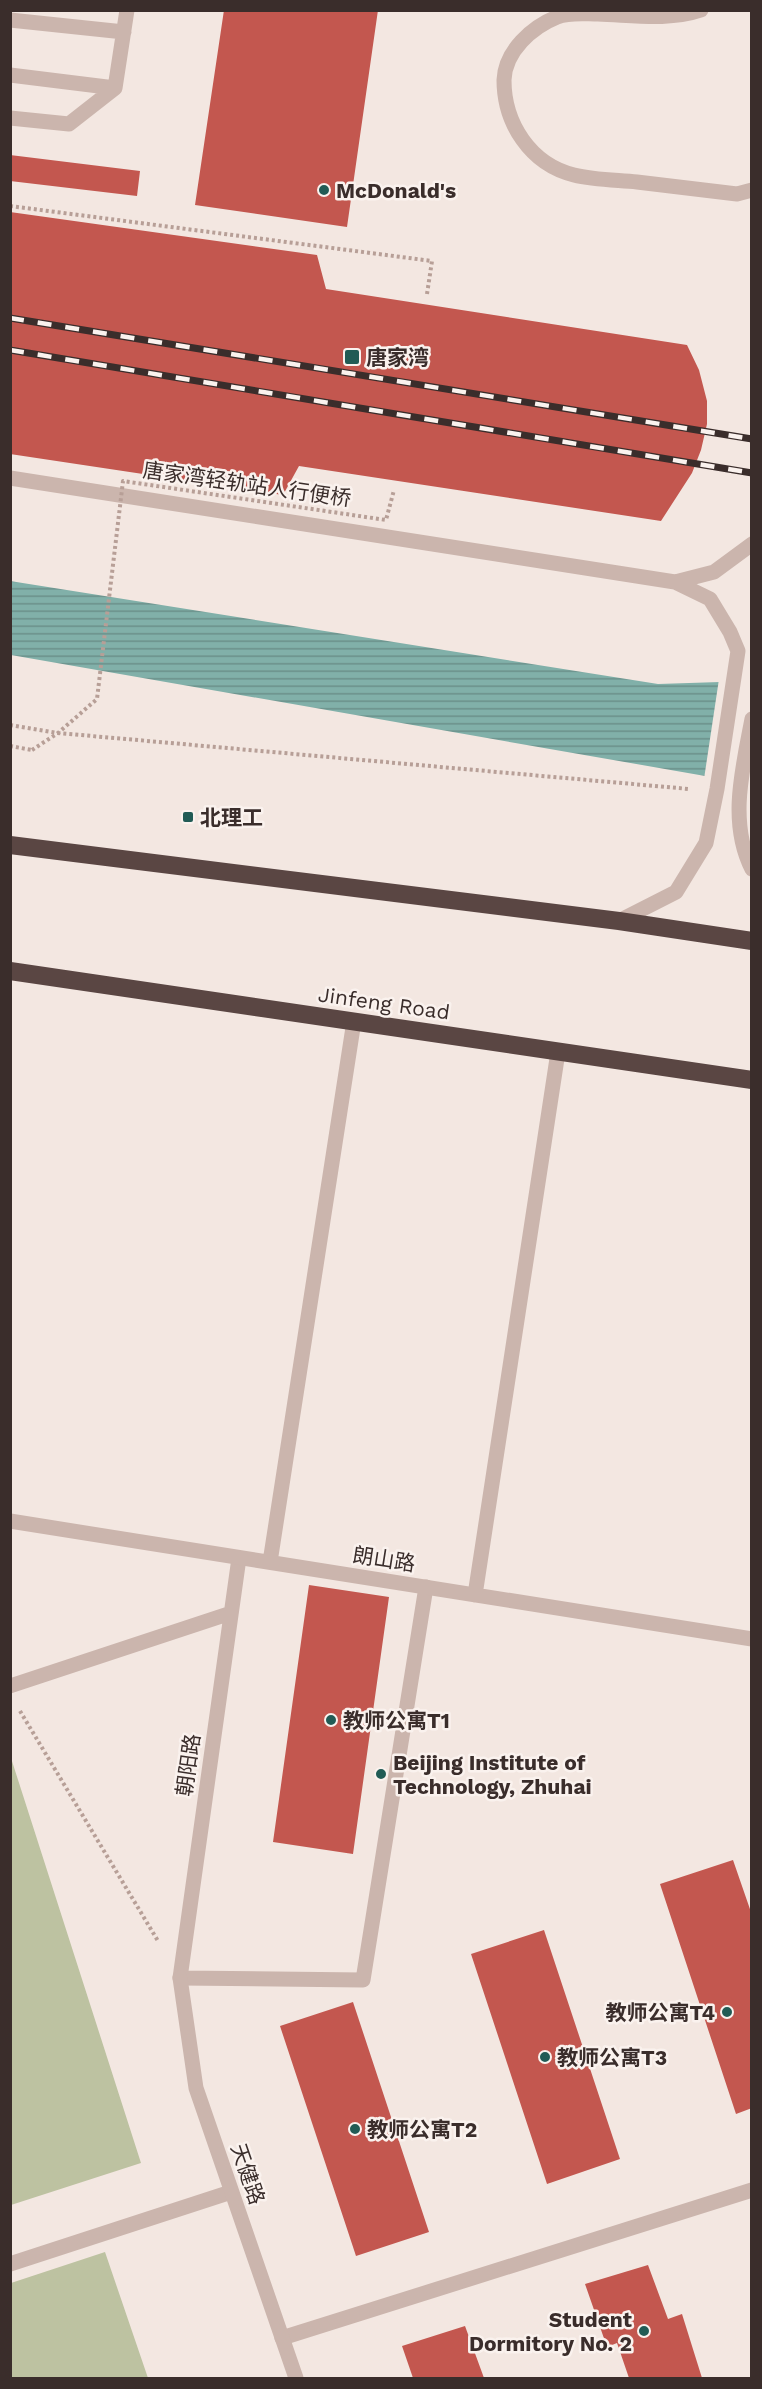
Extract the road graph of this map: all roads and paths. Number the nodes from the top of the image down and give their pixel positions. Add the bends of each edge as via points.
1 (127, 10) edge
2 (701, 10) edge
3 (10, 20) edge
4 (124, 32) junction
5 (10, 75) edge
6 (115, 88) junction
7 (10, 118) edge
8 (752, 190) edge
9 (10, 206) edge
10 (427, 294) dead end
11 (10, 478) edge
12 (394, 489) dead end
13 (120, 495) junction
14 (752, 544) edge
15 (675, 582) junction
16 (752, 719) edge
17 (10, 725) edge
18 (58, 733) junction
19 (10, 747) edge
20 (690, 789) dead end
21 (10, 845) edge
22 (752, 869) edge
23 (619, 921) junction
24 (752, 941) edge
25 (10, 971) edge
26 (354, 1021) junction
27 (558, 1052) junction
28 (752, 1080) edge
29 (10, 1521) edge
30 (239, 1557) junction
31 (270, 1562) junction
32 (426, 1587) junction
33 (476, 1595) junction
34 (231, 1612) junction
35 (752, 1639) edge
36 (10, 1686) edge
37 (16, 1705) dead end
38 (180, 1978) junction
39 (752, 2190) edge
40 (231, 2192) junction
41 (10, 2264) edge
42 (282, 2338) junction
43 (296, 2379) edge

1 - 4 street
2 - 8 street via 683,16 558,16 537,28 509,58 505,100 509,117 527,146 540,158 573,175 737,194
3 - 4 street
4 - 6 street
5 - 6 street
6 - 7 street via 69,124
9 - 10 path via 432,261
11 - 13 street
12 - 13 path, 唐家湾轻轨站人行便桥, bridge via 386,520 123,481
13 - 15 street
13 - 18 path, 唐家湾轻轨站人行便桥, bridge via 96,699
14 - 15 street via 714,572
15 - 23 street via 710,599 738,651 717,789 706,843 676,892
16 - 22 street via 738,793 741,835
17 - 18 path
18 - 19 path, 唐家湾轻轨站人行便桥, bridge via 32,750
18 - 20 path
21 - 23 highway
23 - 24 highway
25 - 26 highway, Jinfeng Road
26 - 27 highway, Jinfeng Road
26 - 31 street
27 - 28 highway, Jinfeng Road
27 - 33 street
29 - 30 street, 朗山路
30 - 31 street, 朗山路
30 - 34 street, 朝阳路
31 - 32 street, 朗山路
32 - 33 street, 朗山路
32 - 38 street via 363,1980
33 - 35 street, 朗山路
34 - 36 street
34 - 38 street, 朝阳路
37 - 38 path
38 - 40 street, 天健路 via 196,2088
39 - 42 street
40 - 41 street
40 - 42 street, 天健路
42 - 43 street, 天健路

